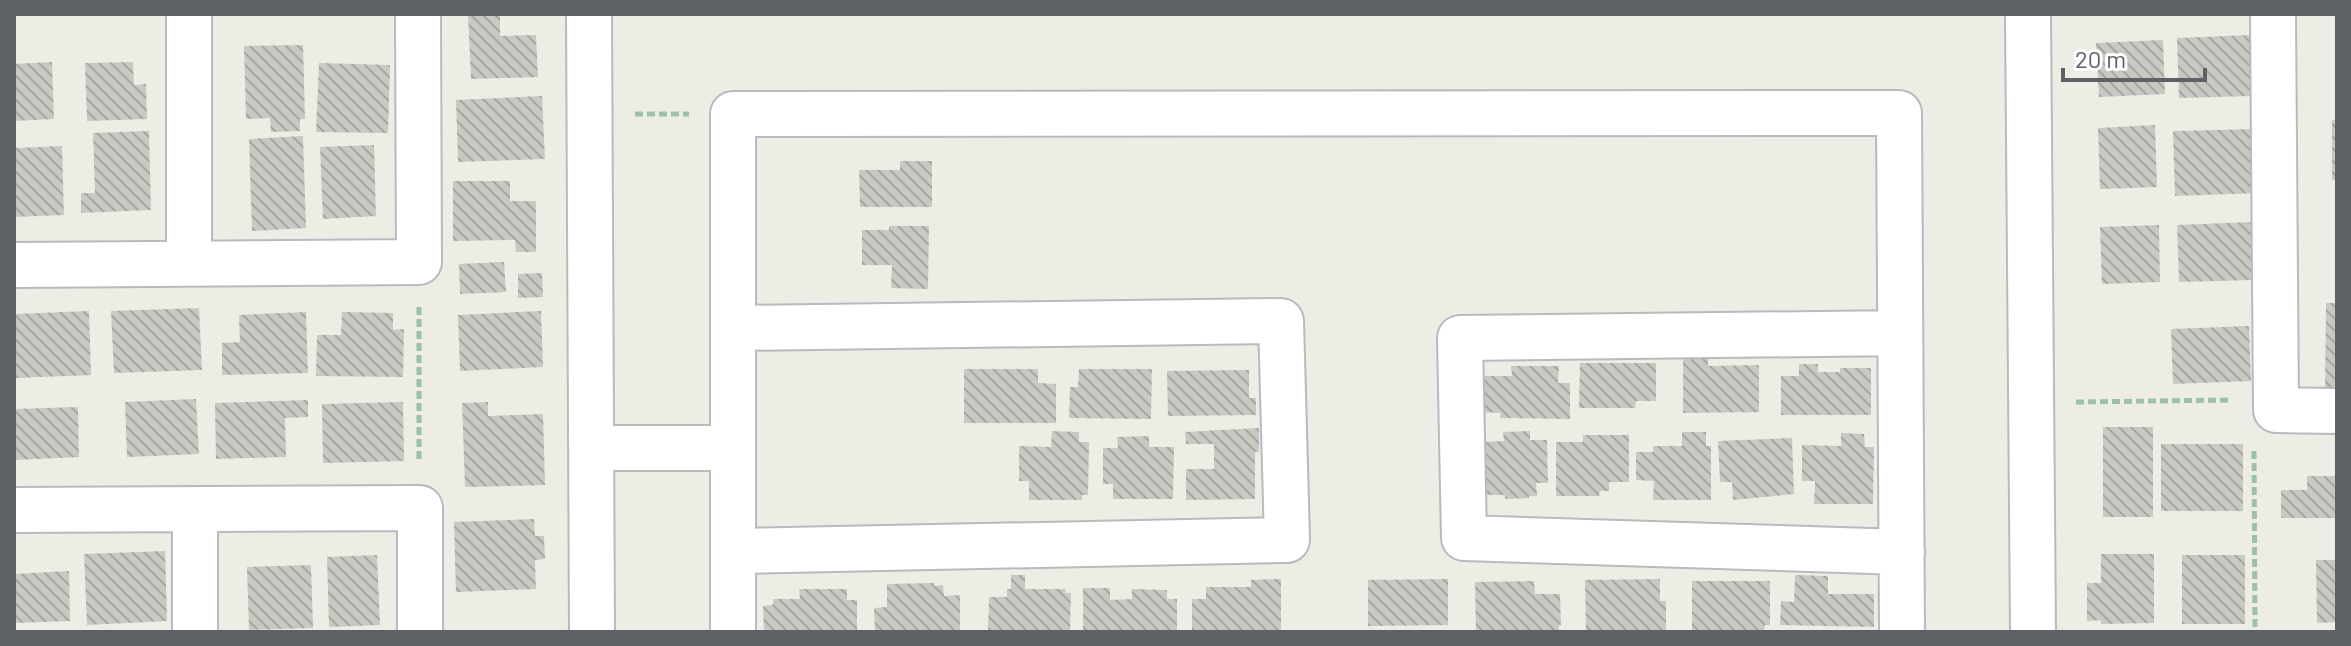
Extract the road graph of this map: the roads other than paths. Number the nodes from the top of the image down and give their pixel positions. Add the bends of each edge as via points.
1 (189, 14) edge
2 (418, 14) edge
3 (589, 14) edge
4 (2028, 14) edge
5 (2273, 14) edge
6 (189, 263) junction
7 (14, 265) edge
8 (733, 328) junction
9 (1900, 333) junction
10 (2337, 411) edge
11 (591, 448) junction
12 (733, 448) junction
13 (14, 510) edge
14 (195, 510) junction
15 (733, 551) junction
16 (1902, 552) junction
17 (195, 632) edge
18 (420, 632) edge
19 (592, 632) edge
20 (733, 632) edge
21 (1902, 632) edge
22 (2033, 632) edge

1 - 6 street
2 - 6 street via 419,262
3 - 11 street
4 - 22 street
5 - 10 street via 2276,410
6 - 7 street
8 - 9 street via 733,114 1899,113
8 - 12 street
8 - 15 street via 1281,321 1287,540
9 - 16 street
9 - 16 street via 1460,338 1464,538
11 - 12 street
11 - 19 street
12 - 15 street
13 - 14 street
14 - 17 street
14 - 18 street via 420,508
15 - 20 street
16 - 21 street

